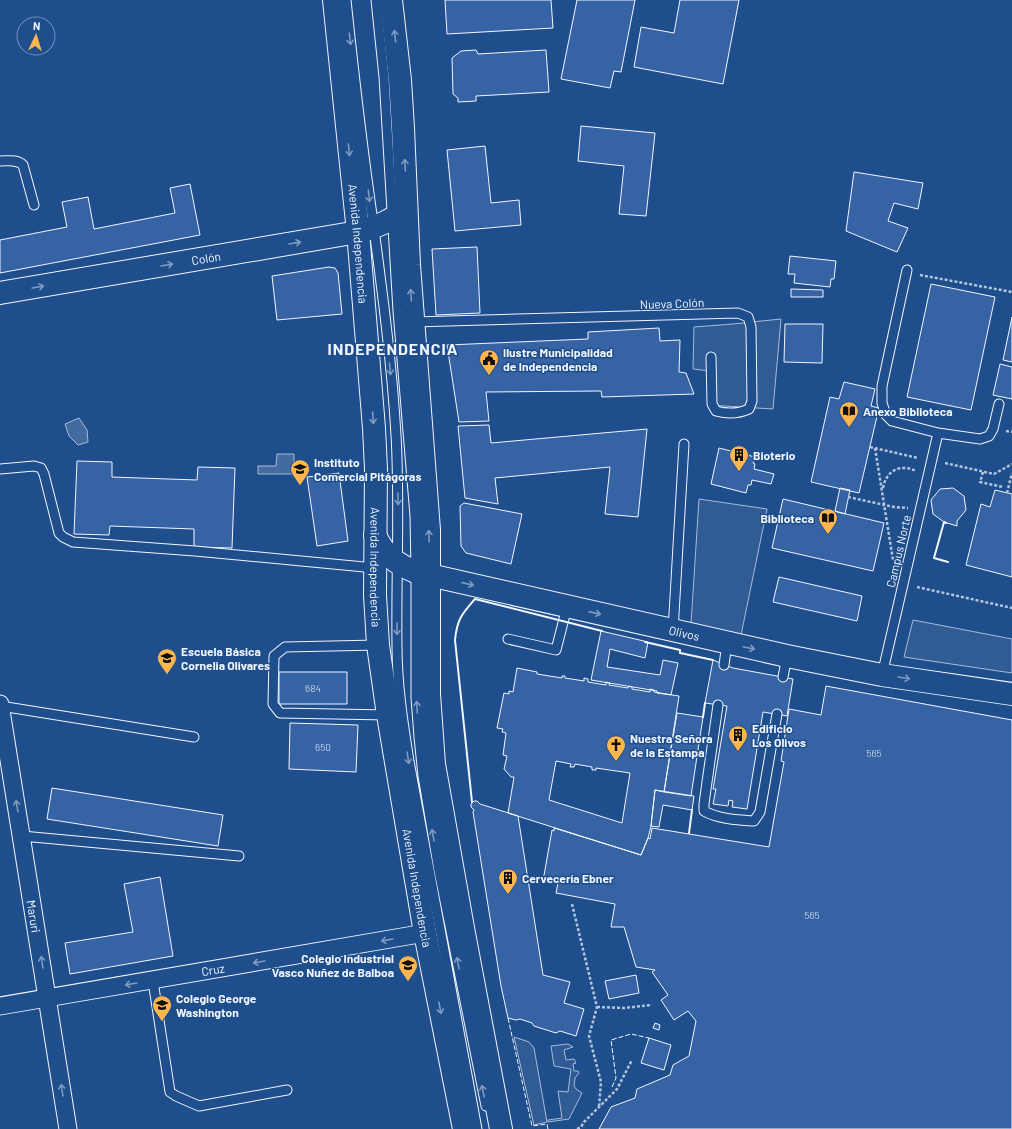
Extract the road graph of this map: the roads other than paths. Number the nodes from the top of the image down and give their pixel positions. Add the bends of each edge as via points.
1 (334, 0) edge
2 (346, 0) edge
3 (376, 0) edge
4 (391, 0) edge
5 (0, 161) edge
6 (34, 205) dead end
7 (381, 227) junction
8 (907, 270) dead end
9 (0, 293) edge
10 (414, 322) junction
11 (711, 356) dead end
12 (999, 404) dead end
13 (938, 434) junction
14 (684, 444) dead end
15 (0, 469) edge
16 (375, 535) junction
17 (375, 568) junction
18 (415, 570) junction
19 (567, 606) junction
20 (673, 631) junction
21 (508, 639) dead end
22 (727, 643) junction
23 (378, 645) junction
24 (724, 664) dead end
25 (882, 675) junction
26 (1012, 694) edge
27 (0, 705) edge
28 (718, 705) dead end
29 (777, 714) dead end
30 (388, 715) junction
31 (194, 737) dead end
32 (22, 836) junction
33 (239, 856) dead end
34 (425, 933) junction
35 (153, 981) junction
36 (47, 998) junction
37 (0, 1006) edge
38 (287, 1090) dead end
39 (494, 1121) edge
40 (68, 1129) edge
41 (464, 1129) edge
42 (477, 1129) edge

1 -> 7 main road, Avenida Independencia
2 -> 7 lane
3 - 7 lane via 384,77
7 -> 4 main road, Avenida Independencia via 406,175
5 - 6 lane via 15,161 23,165
9 -> 7 main road, Colón
10 -> 7 main road, Avenida Independencia
7 -> 16 main road, Avenida Independencia via 374,428
7 - 18 lane via 398,311 413,494
7 -> 18 lane via 396,430 398,500
8 - 13 lane via 882,386 882,403 886,416 892,421
10 - 11 lane, Nueva Colón via 738,313 748,317 751,327 752,401 749,409 741,413 716,411 712,404
18 -> 10 main road, Avenida Independencia via 429,530
12 - 13 lane via 989,436 980,439
13 - 25 lane, Campus Norte
14 - 20 lane
15 - 17 lane via 34,466 41,468 59,533 73,542
16 - 17 main road, Avenida Independencia
16 - 18 main road, Olivos via 386,554
17 - 23 main road, Avenida Independencia
18 -> 19 main road, Olivos
39 -> 18 main road, Avenida Independencia via 434,764
18 -> 42 lane via 397,648 399,684 408,761
19 -> 20 main road, Olivos
19 - 21 lane via 556,650
20 - 22 main road, Olivos
22 - 24 lane
22 -> 25 main road, Olivos via 785,667
23 - 30 main road, Avenida Independencia
23 - 30 lane via 285,647 274,656 273,704 280,713
25 -> 26 main road, Olivos
27 - 31 lane
32 -> 27 street, Maruri
28 - 29 lane via 704,811 727,818 754,820 760,812
30 - 34 main road, Avenida Independencia
32 - 33 lane
36 -> 32 street, Maruri
34 -> 35 street, Cruz
34 -> 41 main road, Avenida Independencia
35 -> 36 street, Cruz
35 - 38 lane via 170,1092 199,1106
36 - 37 street, Cruz
40 -> 36 street, Maruri

